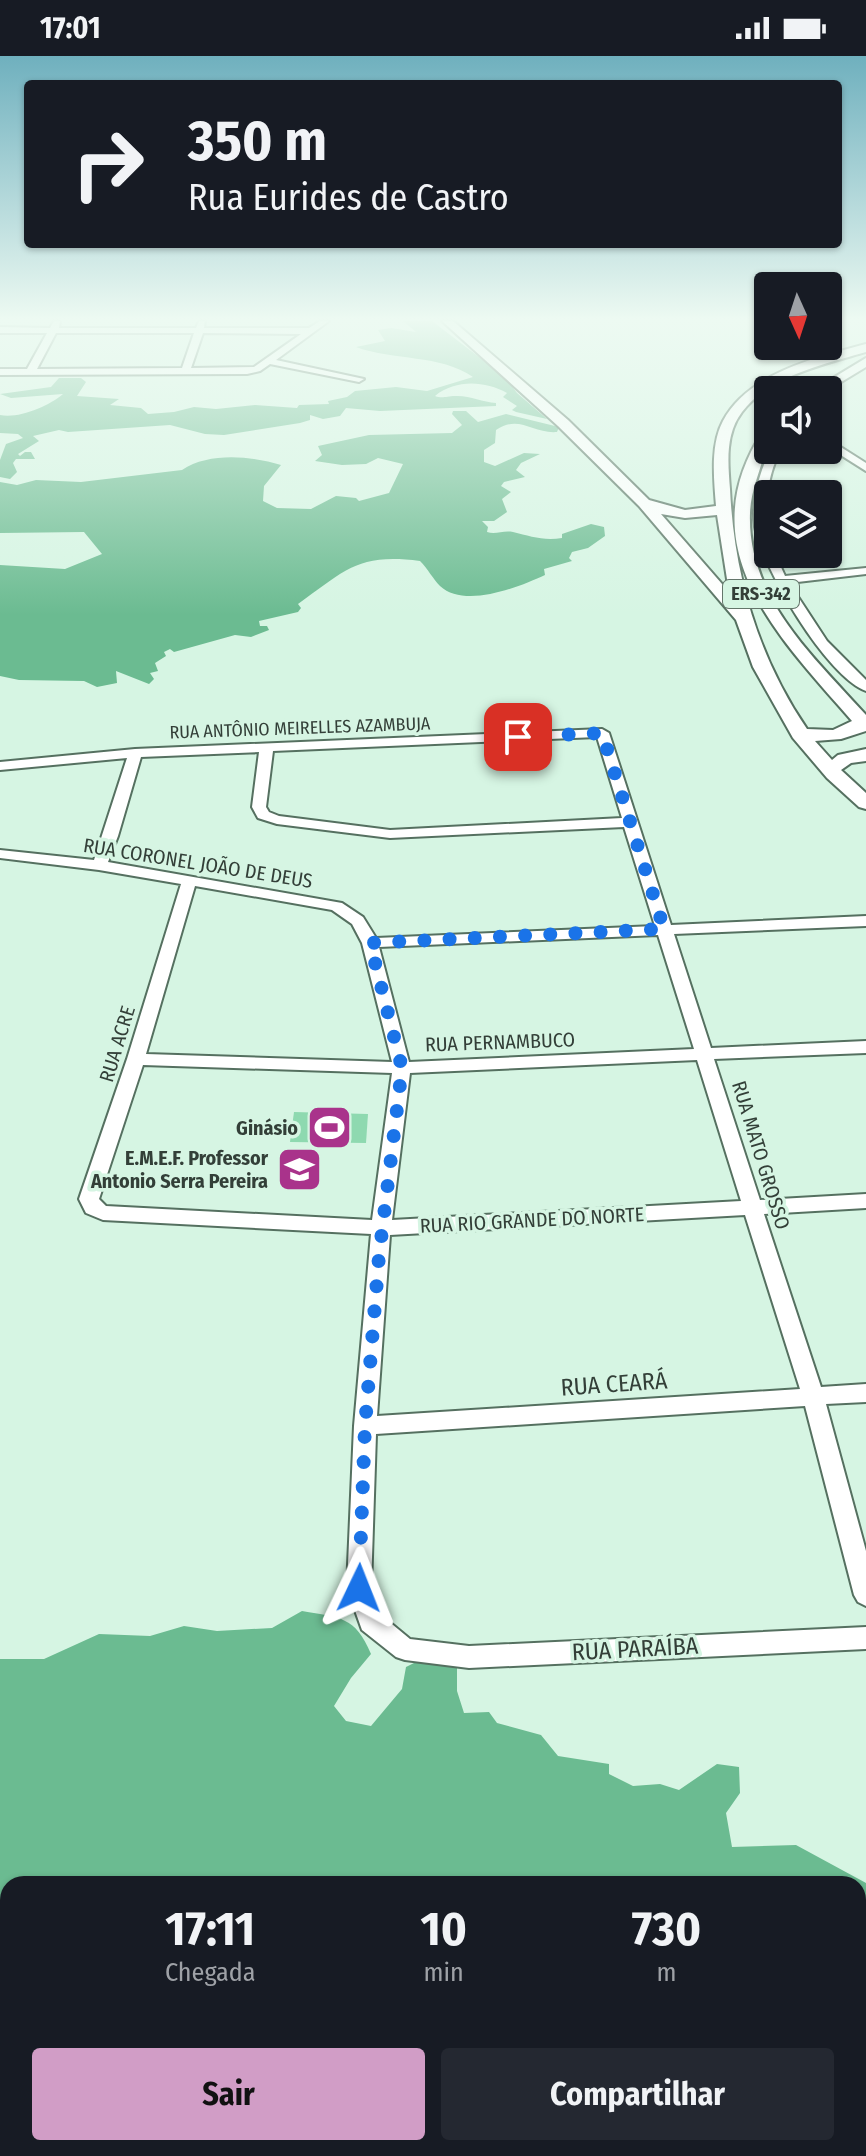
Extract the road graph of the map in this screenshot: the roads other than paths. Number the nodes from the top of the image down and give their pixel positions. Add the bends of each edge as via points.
1 (558, 419) edge
2 (730, 419) edge
3 (842, 452) edge
4 (754, 459) edge
5 (866, 468) edge
6 (644, 503) junction
7 (723, 509) junction
8 (775, 568) edge
9 (866, 571) edge
10 (780, 580) junction
11 (742, 618) junction
12 (866, 687) edge
13 (864, 724) edge
14 (602, 733) joint
15 (799, 734) junction
16 (267, 747) junction
17 (135, 753) junction
18 (866, 755) edge
19 (0, 766) edge
20 (831, 769) junction
21 (866, 803) edge
22 (629, 822) junction
23 (0, 854) edge
24 (99, 865) junction
25 (189, 881) junction
26 (866, 921) edge
27 (664, 929) junction
28 (370, 943) junction
29 (866, 1047) edge
30 (707, 1056) junction
31 (136, 1059) junction
32 (402, 1068) junction
33 (866, 1201) edge
34 (754, 1208) junction
35 (103, 1213) joint
36 (381, 1228) junction
37 (866, 1393) edge
38 (813, 1397) junction
39 (365, 1426) junction
40 (866, 1595) edge
41 (866, 1638) edge

1 - 6 main road
2 - 7 main road, ERS-342
3 - 5 street
4 - 13 main road, ERS-342 via 744,482 743,524 748,563 762,597
6 - 7 main road via 684,515
6 - 11 main road
7 - 11 main road, ERS-342
8 - 10 street
9 - 10 street
10 - 12 street via 831,652
11 - 15 main road, ERS-342 via 780,705
13 - 15 main road via 835,737
14 - 16 street, RUA ANTÔNIO MEIRELLES AZAMBUJA
14 - 22 street, RUA MATO GROSSO
15 - 20 main road, ERS-342
16 - 17 street, RUA ANTÔNIO MEIRELLES AZAMBUJA
16 - 22 street via 259,807 263,815 277,820 390,834
17 - 19 street, RUA ANTÔNIO MEIRELLES AZAMBUJA
17 - 24 street
18 - 20 main road via 845,759
20 - 21 main road, ERS-342
22 - 27 street, RUA MATO GROSSO
23 - 24 street, RUA CORONEL JOÃO DE DEUS
24 - 25 street, RUA CORONEL JOÃO DE DEUS
25 - 28 street, RUA CORONEL JOÃO DE DEUS via 336,906 362,924
25 - 31 street, RUA ACRE
26 - 27 street
27 - 28 street
27 - 30 street, RUA MATO GROSSO
28 - 32 street
29 - 30 street, RUA PERNAMBUCO
30 - 32 street, RUA PERNAMBUCO
30 - 34 street, RUA MATO GROSSO
31 - 32 street, RUA PERNAMBUCO
31 - 35 street, RUA ACRE via 89,1199
32 - 36 street
33 - 34 street, RUA RIO GRANDE DO NORTE
34 - 36 street, RUA RIO GRANDE DO NORTE
34 - 38 street, RUA MATO GROSSO
35 - 36 street, RUA RIO GRANDE DO NORTE
36 - 39 street
37 - 38 street, RUA CEARÁ
38 - 39 street, RUA CEARÁ
38 - 40 street, RUA MATO GROSSO
39 - 41 street, RUA PARAÍBA via 359,1588 371,1622 405,1649 469,1657

